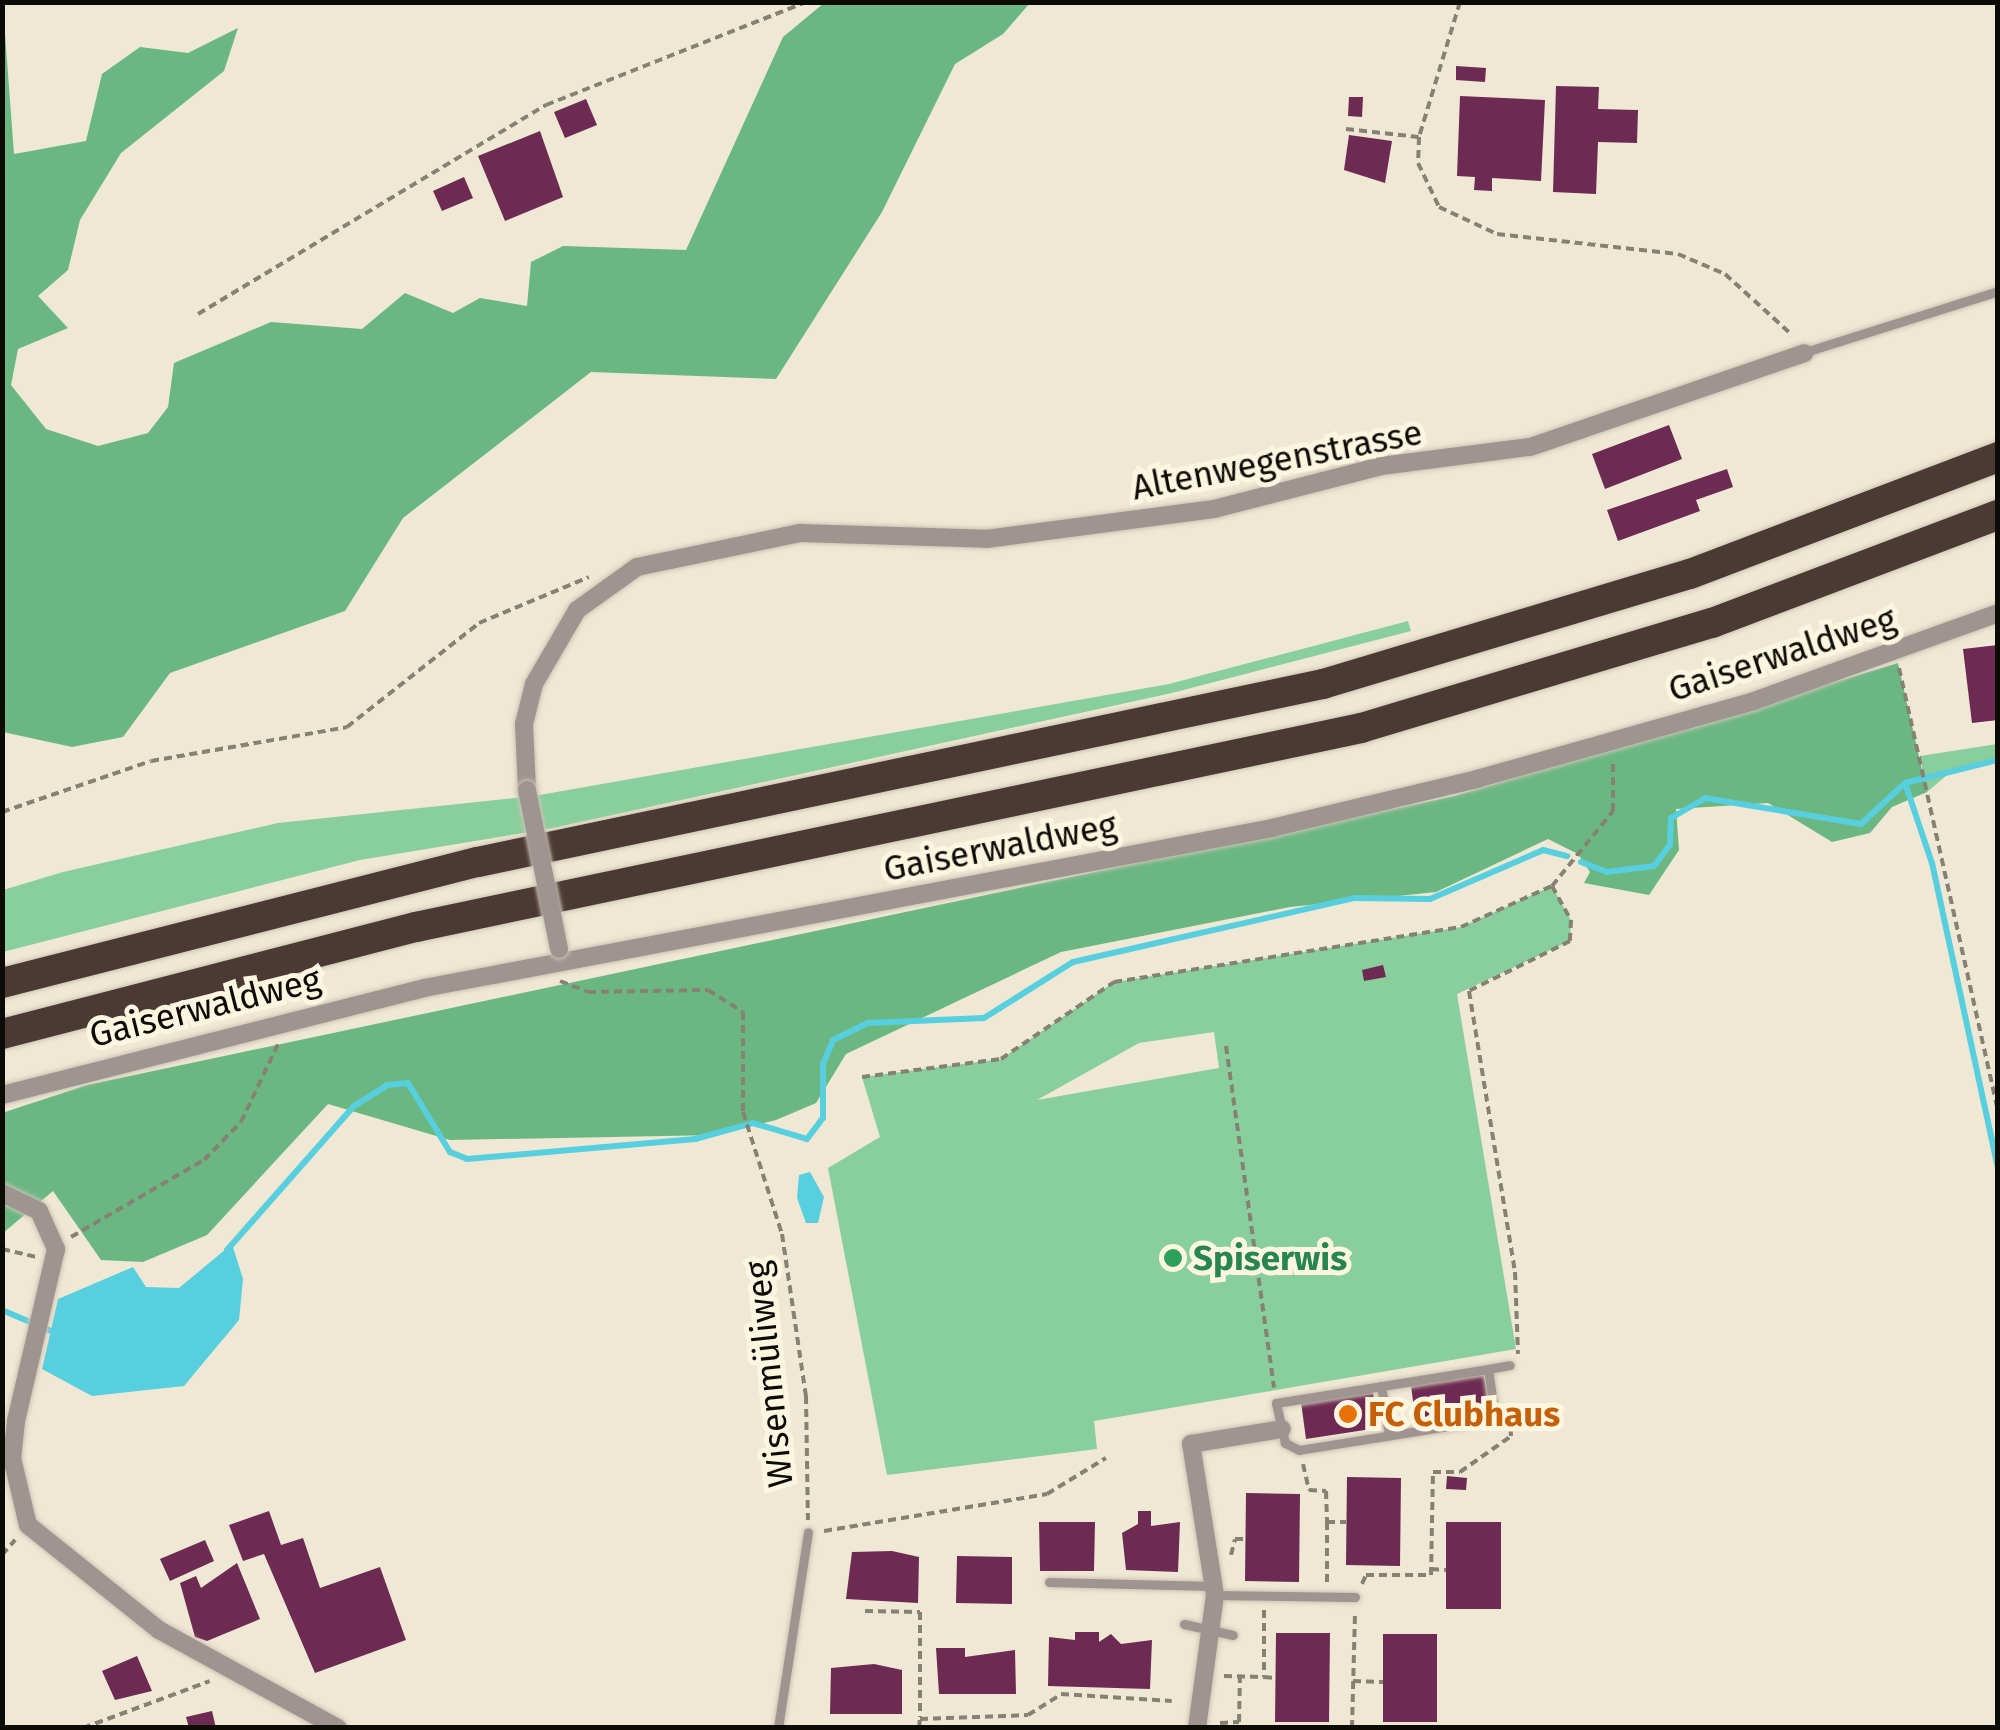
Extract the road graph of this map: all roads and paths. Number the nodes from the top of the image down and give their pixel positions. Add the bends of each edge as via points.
1 (806, 2) edge
2 (1460, 2) edge
3 (1346, 129) dead end
4 (1419, 137) junction
5 (1998, 291) edge
6 (198, 314) dead end
7 (1804, 353) junction
8 (1998, 457) edge
9 (1998, 515) edge
10 (610, 579) junction
11 (1998, 614) edge
12 (1896, 654) junction
13 (1612, 740) junction
14 (2, 812) edge
15 (1552, 886) junction
16 (559, 959) junction
17 (2, 983) edge
18 (280, 1020) junction
19 (2, 1034) edge
20 (1226, 1046) dead end
21 (862, 1077) dead end
22 (2, 1095) edge
23 (1998, 1110) edge
24 (2, 1193) edge
25 (2, 1249) edge
26 (54, 1256) junction
27 (1510, 1365) joint
28 (1488, 1368) junction
29 (1382, 1386) junction
30 (1276, 1403) junction
31 (1282, 1429) junction
32 (1390, 1435) junction
33 (1511, 1436) dead end
34 (1106, 1458) dead end
35 (1305, 1469) dead end
36 (1327, 1522) junction
37 (1346, 1522) dead end
38 (808, 1532) junction
39 (1245, 1539) dead end
40 (1431, 1569) junction
41 (1446, 1570) dead end
42 (1049, 1582) dead end
43 (1220, 1592) junction
44 (1264, 1596) junction
45 (1327, 1596) junction
46 (1356, 1597) junction
47 (865, 1611) dead end
48 (1184, 1624) dead end
49 (1224, 1635) junction
50 (238, 1671) junction
51 (1210, 1675) junction
52 (1240, 1676) junction
53 (1264, 1678) junction
54 (1276, 1678) dead end
55 (1353, 1681) junction
56 (1383, 1682) dead end
57 (1172, 1702) dead end
58 (920, 1719) junction
59 (1004, 1719) junction
60 (1198, 1725) edge
61 (1240, 1725) edge
62 (83, 1728) edge
63 (338, 1728) edge
64 (778, 1728) edge
65 (919, 1728) edge
66 (1004, 1728) edge
67 (1352, 1728) edge

1 - 6 path via 546,106
2 - 4 path
3 - 4 path
4 - 7 path via 1425,185 1464,225 1678,254 1748,291
5 - 7 lane, Altenwegenstrasse
7 - 10 street, Altenwegenstrasse via 1530,447 1381,466 1214,508 986,539 788,534
8 - 17 highway via 1659,584 1323,684 478,862
9 - 19 highway via 1712,622 1361,728 329,946
10 - 14 path via 570,580 511,604 347,726 151,761
10 - 16 street, bridge via 578,610 534,684 524,724 528,790
11 - 12 street, Gaiserwaldweg
12 - 13 street, Gaiserwaldweg
12 - 23 path
13 - 15 path via 1612,811
13 - 16 street, Gaiserwaldweg via 1272,828
15 - 21 path via 1462,927 1114,982 1001,1059
15 - 27 path via 1571,920 1570,941 1469,991 1522,1320
16 - 18 street, Gaiserwaldweg
16 - 38 path, Wisenmüliweg via 569,989 730,996 743,1012 743,1112 790,1288 806,1396
18 - 22 street, Gaiserwaldweg
18 - 26 path via 268,1078 204,1160
20 - 30 path
24 - 26 street via 38,1211
25 - 26 path
26 - 50 street via 12,1458 28,1524 109,1597
27 - 28 lane
28 - 29 lane
28 - 32 lane via 1494,1410 1486,1420
29 - 30 lane
29 - 32 lane
30 - 31 lane
31 - 32 lane via 1299,1450
31 - 43 street via 1191,1444
33 - 40 path via 1460,1472 1432,1472
34 - 38 path via 1048,1494
35 - 36 path via 1309,1490 1326,1491
36 - 37 path
36 - 45 path
38 - 64 lane, Wisenmüliweg
39 - 43 path via 1231,1544
40 - 41 path
40 - 46 path via 1366,1575
42 - 43 lane
43 - 44 lane
43 - 49 street
44 - 45 lane
44 - 53 path
45 - 46 lane
46 - 55 path
47 - 58 path via 920,1612
48 - 49 lane
49 - 51 street
50 - 62 path
50 - 63 street
51 - 52 path
51 - 60 street
52 - 53 path
52 - 61 path
53 - 54 path
55 - 56 path
55 - 67 path
57 - 59 path via 1061,1694
58 - 59 path
58 - 65 path
59 - 66 path
60 - 61 path

